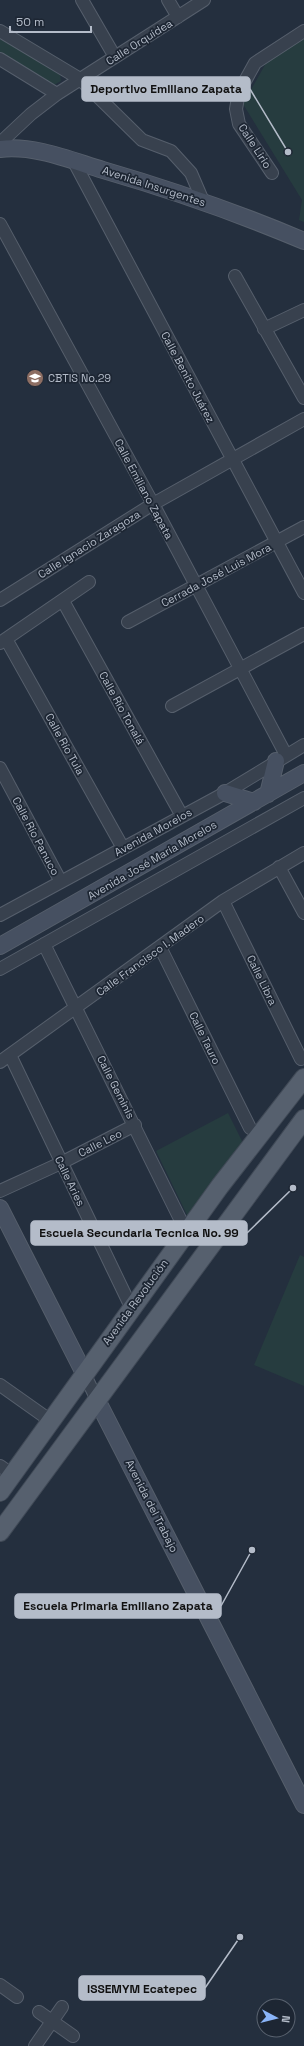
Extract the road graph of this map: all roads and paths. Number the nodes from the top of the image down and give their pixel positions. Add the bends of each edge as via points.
1 (82, 0) edge
2 (168, 0) edge
3 (204, 0) edge
4 (178, 17) junction
5 (0, 31) edge
6 (304, 31) edge
7 (116, 57) junction
8 (0, 59) edge
9 (80, 79) junction
10 (57, 94) junction
11 (0, 143) edge
12 (0, 149) edge
13 (73, 160) junction
14 (272, 173) dead end
15 (203, 201) junction
16 (0, 224) edge
17 (304, 241) edge
18 (235, 276) dead end
19 (304, 310) edge
20 (264, 329) junction
21 (304, 398) edge
22 (304, 419) edge
23 (233, 459) junction
24 (153, 504) junction
25 (304, 527) edge
26 (276, 542) junction
27 (89, 582) dead end
28 (196, 586) junction
29 (304, 593) edge
30 (0, 600) edge
31 (63, 601) junction
32 (128, 622) dead end
33 (304, 634) edge
34 (3, 641) edge
35 (241, 668) junction
36 (172, 706) dead end
37 (304, 745) edge
38 (281, 758) junction
39 (0, 768) edge
40 (304, 773) edge
41 (225, 793) junction
42 (261, 798) junction
43 (304, 798) edge
44 (182, 816) junction
45 (123, 848) junction
46 (304, 853) edge
47 (279, 867) junction
48 (61, 882) junction
49 (224, 901) junction
50 (1, 912) edge
51 (304, 913) edge
52 (44, 944) junction
53 (0, 946) edge
54 (160, 947) junction
55 (0, 970) edge
56 (77, 1008) junction
57 (10, 1055) junction
58 (301, 1059) dead end
59 (0, 1062) edge
60 (304, 1078) edge
61 (304, 1119) edge
62 (135, 1125) junction
63 (250, 1128) dead end
64 (61, 1163) junction
65 (0, 1191) edge
66 (0, 1208) edge
67 (186, 1231) junction
68 (131, 1307) junction
69 (84, 1373) junction
70 (0, 1384) edge
71 (97, 1400) junction
72 (51, 1421) junction
73 (6, 1471) edge
74 (0, 1492) edge
75 (0, 1532) edge
76 (300, 1787) edge
77 (304, 1805) edge
78 (2, 1981) edge
79 (17, 1997) dead end
80 (62, 2007) dead end
81 (39, 2012) dead end
82 (52, 2022) junction
83 (72, 2036) dead end
84 (35, 2046) edge

1 - 7 street
2 - 4 street
3 - 4 street, Calle Orquídea
4 - 7 street, Calle Orquídea
5 - 9 street
6 - 14 street, Calle Lirio via 254,63 239,92 236,109 239,124
7 - 9 street, Calle Orquídea
8 - 10 street
9 - 10 street, Calle Orquídea
9 - 15 street via 142,140 171,151 182,161
10 - 11 street, Calle Orquídea
12 - 13 main road, Avenida Insurgentes via 16,147
13 - 15 main road, Avenida Insurgentes
13 - 23 street, Calle Benito Juárez
15 - 17 main road, Avenida Insurgentes
16 - 24 street, Calle Emiliano Zapata
18 - 20 street
19 - 20 street
20 - 21 street
22 - 23 street, Calle Ignacio Zaragoza
23 - 24 street, Calle Ignacio Zaragoza
23 - 26 street, Calle Benito Juárez
24 - 28 street, Calle Emiliano Zapata
24 - 30 street, Calle Ignacio Zaragoza
25 - 26 street, Cerrada José Luis Mora
26 - 28 street, Cerrada José Luis Mora
26 - 29 street, Calle Benito Juárez
27 - 31 street
28 - 32 street, Cerrada José Luis Mora
28 - 35 street, Calle Emiliano Zapata
31 - 34 street
31 - 44 street, Calle Río Tonalá
33 - 35 street
34 - 45 street, Calle Río Tula
35 - 36 street
35 - 38 street, Calle Emiliano Zapata
37 - 38 street, Avenida Morelos
38 - 41 street, Avenida Morelos
38 - 42 main road
39 - 48 street, Calle Río Panuco
40 - 42 main road, Avenida José María Morelos
41 - 42 main road
41 - 44 street, Avenida Morelos
42 - 53 main road, Avenida José María Morelos
43 - 52 street, Avenida José María Morelos
44 - 45 street, Avenida Morelos
45 - 48 street, Avenida Morelos
46 - 47 street, Calle Francisco I. Madero
47 - 49 street, Calle Francisco I. Madero
47 - 51 street
48 - 50 street, Avenida Morelos
49 - 54 street, Calle Francisco I. Madero
49 - 58 street, Calle Libra
52 - 55 street, Avenida José María Morelos
52 - 56 street, Calle Geminis
54 - 56 street, Calle Francisco I. Madero
54 - 63 street, Calle Tauro
56 - 57 street, Calle Francisco I. Madero
56 - 62 street, Calle Geminis
57 - 59 street, Calle Francisco I. Madero
57 - 64 street, Calle Aries
60 - 67 main road, Avenida Revolución
61 - 71 main road
62 - 64 street, Calle Leo
62 - 67 street, Calle Geminis
64 - 65 street, Calle Leo
64 - 68 street, Calle Aries
66 - 69 main road, Avenida del Trabajo
67 - 68 main road, Avenida Revolución
68 - 69 main road, Avenida Revolución
69 - 71 street, Avenida del Trabajo
69 - 72 main road, Avenida Revolución
70 - 72 street
71 - 75 main road
71 - 76 main road, Avenida del Trabajo
72 - 73 main road, Avenida Revolución
73 - 74 main road, Avenida Revolución
76 - 77 main road, Avenida del Trabajo
78 - 79 street
80 - 82 street
81 - 82 street
82 - 83 street
82 - 84 street

